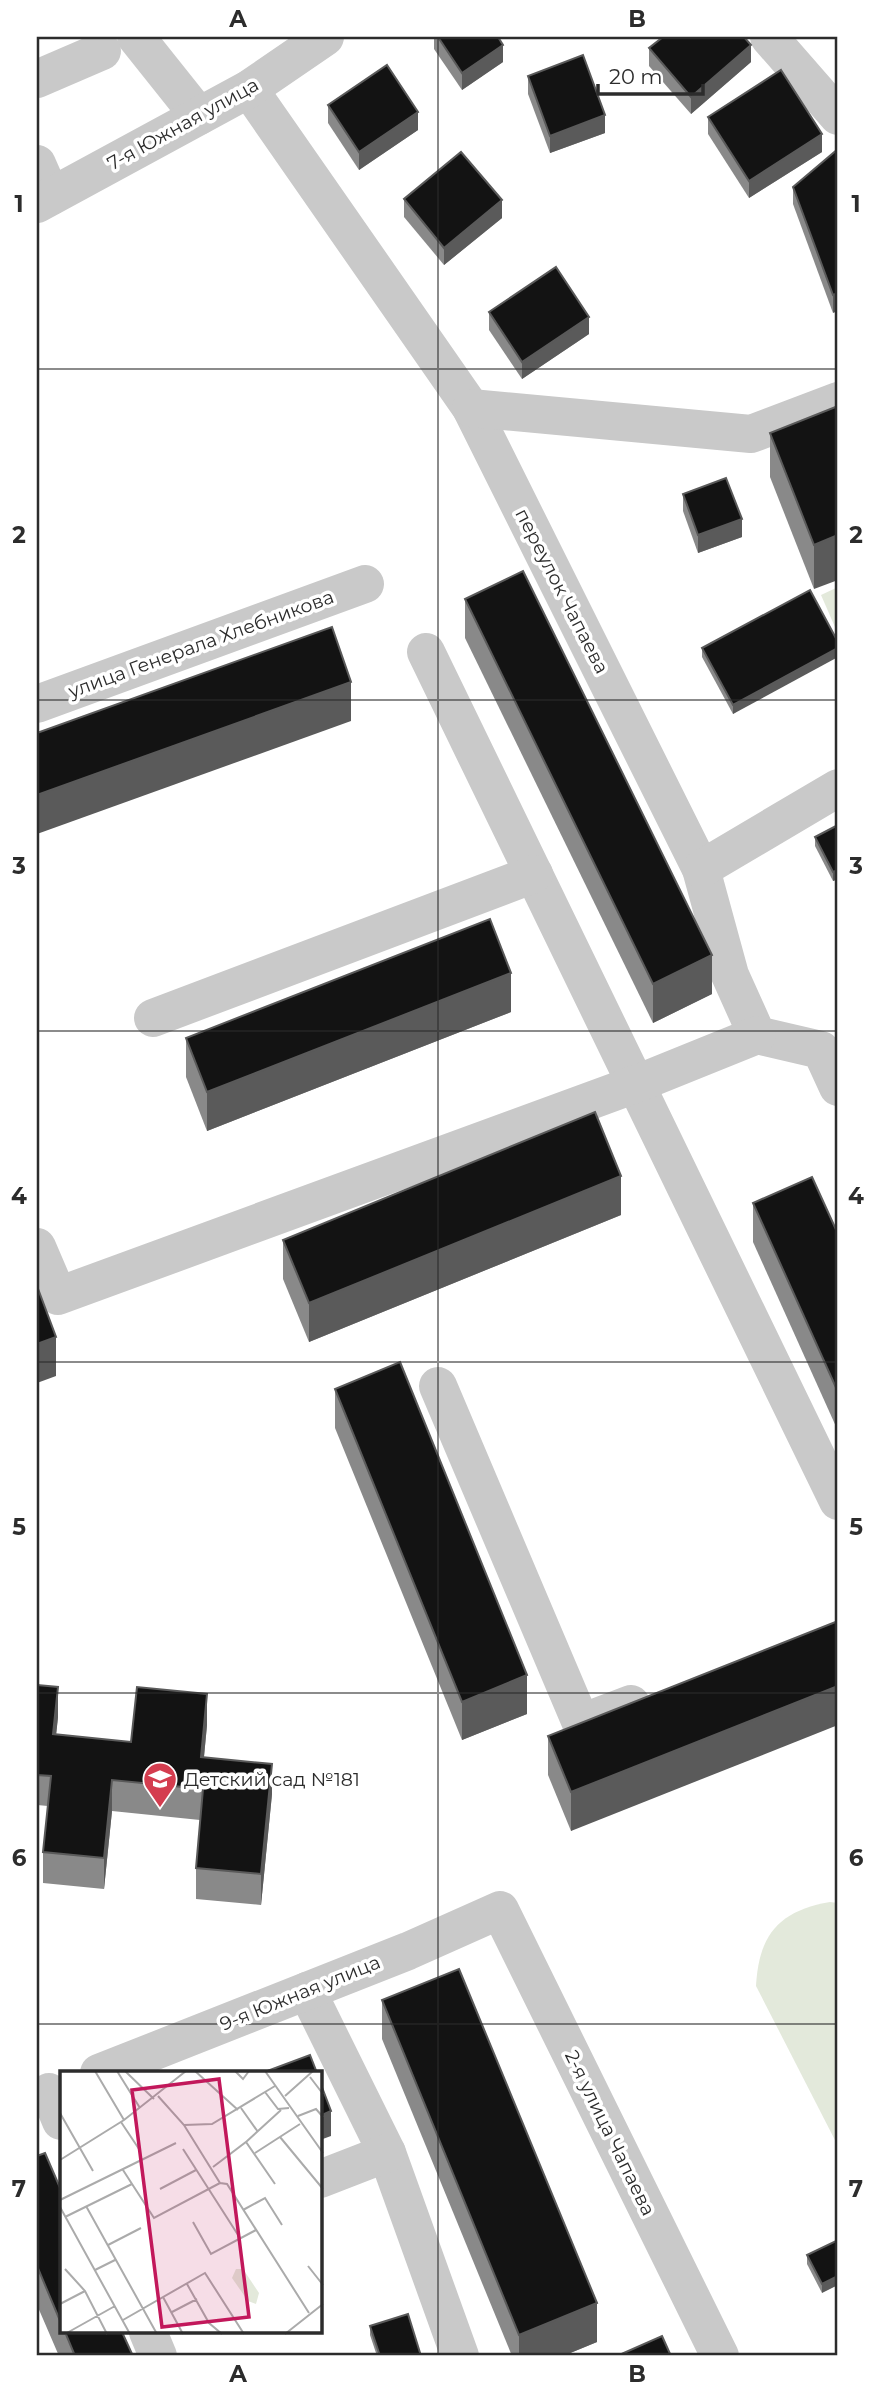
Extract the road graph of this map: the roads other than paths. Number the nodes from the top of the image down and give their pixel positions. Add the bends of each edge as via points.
1 (325, 37) edge
2 (769, 37) edge
3 (119, 44) edge
4 (37, 79) edge
5 (249, 89) junction
6 (199, 116) junction
7 (838, 116) edge
8 (42, 188) edge
9 (838, 401) edge
10 (471, 408) junction
11 (365, 584) dead end
12 (426, 652) dead end
13 (37, 704) edge
14 (838, 788) edge
15 (701, 869) junction
16 (534, 874) junction
17 (153, 1018) dead end
18 (757, 1035) junction
19 (636, 1084) junction
20 (838, 1087) edge
21 (37, 1247) edge
22 (438, 1387) dead end
23 (838, 1502) edge
24 (658, 1693) edge
25 (500, 1910) joint
26 (307, 1991) junction
27 (104, 2071) edge
28 (387, 2153) junction
29 (322, 2178) edge
30 (149, 2334) edge
31 (158, 2356) edge
32 (460, 2356) edge
33 (720, 2356) edge

1 - 5 street, 7-я Южная улица
2 - 7 street
3 - 4 street
3 - 6 street
5 - 6 street, 7-я Южная улица
5 - 10 street, переулок Чапаева
6 - 8 street, 7-я Южная улица
9 - 10 street via 751,434
10 - 15 street, переулок Чапаева
11 - 13 street, улица Генерала Хлебникова
12 - 16 street
14 - 15 street
15 - 18 street, переулок Чапаева via 730,975
16 - 17 street
16 - 19 street
18 - 19 street
18 - 20 street via 821,1050
19 - 21 street via 58,1296
19 - 23 street
22 - 24 street via 581,1723
25 - 26 street, 9-я Южная улица
25 - 33 street, 2-я улица Чапаева
26 - 27 street, 9-я Южная улица
26 - 28 street
28 - 29 street
28 - 32 street
30 - 31 street

